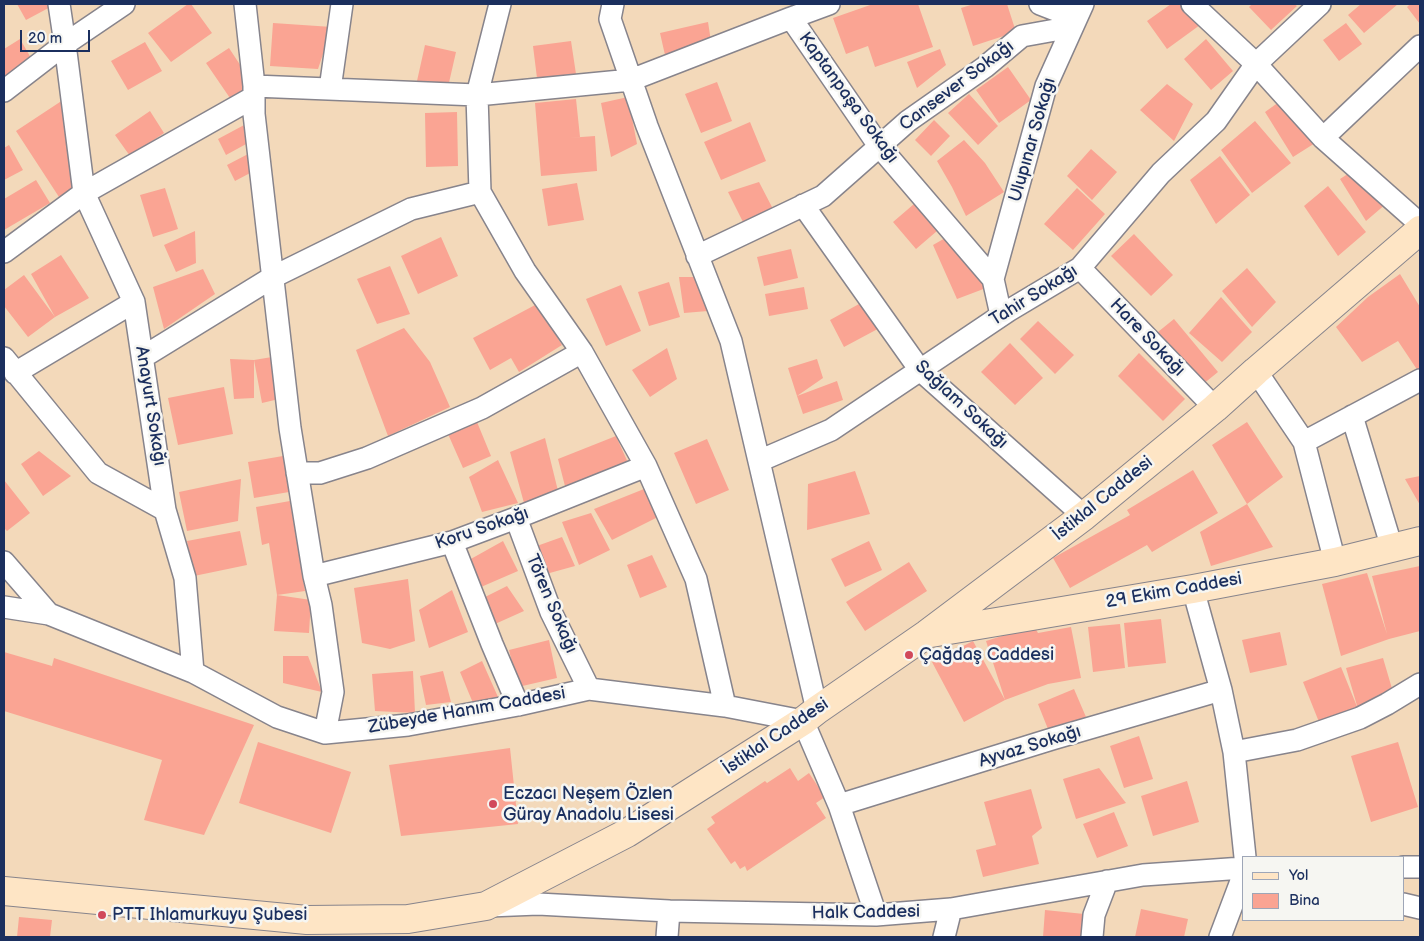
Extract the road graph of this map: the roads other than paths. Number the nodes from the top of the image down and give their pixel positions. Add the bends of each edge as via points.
1 (59, 4) edge
2 (124, 4) edge
3 (245, 4) edge
4 (342, 4) edge
5 (500, 4) edge
6 (613, 4) edge
7 (829, 4) edge
8 (1040, 4) edge
9 (1192, 4) edge
10 (1320, 4) edge
11 (1077, 16) edge
12 (791, 18) junction
13 (66, 44) junction
14 (1420, 46) edge
15 (1256, 64) junction
16 (631, 80) junction
17 (330, 89) junction
18 (4, 91) edge
19 (254, 91) junction
20 (477, 95) junction
21 (1323, 138) junction
22 (879, 146) junction
23 (84, 192) junction
24 (480, 192) junction
25 (803, 205) junction
26 (1420, 224) edge
27 (1420, 230) edge
28 (4, 252) edge
29 (697, 256) junction
30 (1080, 268) junction
31 (273, 277) junction
32 (993, 279) junction
33 (134, 302) junction
34 (1001, 316) junction
35 (582, 352) junction
36 (142, 357) junction
37 (9, 365) edge
38 (920, 370) junction
39 (1256, 371) junction
40 (1420, 380) edge
41 (1214, 408) junction
42 (1352, 416) junction
43 (1304, 442) junction
44 (759, 461) junction
45 (646, 466) junction
46 (297, 473) junction
47 (165, 510) junction
48 (1084, 516) junction
49 (516, 518) junction
50 (1420, 541) edge
51 (452, 542) junction
52 (1392, 548) junction
53 (4, 562) edge
54 (1335, 562) junction
55 (314, 576) junction
56 (1193, 589) junction
57 (4, 607) edge
58 (49, 614) junction
59 (927, 634) junction
60 (193, 672) junction
61 (1420, 684) edge
62 (588, 690) junction
63 (1221, 690) junction
64 (518, 705) junction
65 (725, 706) junction
66 (810, 715) junction
67 (325, 733) junction
68 (1234, 752) junction
69 (840, 805) junction
70 (1244, 856) edge
71 (1420, 866) edge
72 (1404, 867) edge
73 (1242, 868) edge
74 (1242, 879) edge
75 (1107, 881) junction
76 (4, 891) edge
77 (1404, 904) edge
78 (486, 906) junction
79 (1420, 908) edge
80 (951, 909) junction
81 (669, 911) junction
82 (876, 916) junction
83 (667, 937) edge
84 (944, 937) edge
85 (1092, 937) edge
86 (1220, 937) edge

1 - 13 street
2 - 13 street
3 - 19 street
4 - 17 street
5 - 20 street
6 - 16 street via 610,19
7 - 12 street
8 - 11 street
9 - 15 street
10 - 15 street, Tahir Sokağı
11 - 22 street, Cansever Sokağı via 1022,36
11 - 32 street, Ulupınar Sokağı via 1046,86
12 - 16 street, Kaptanpaşa Sokağı
12 - 22 street, Kaptanpaşa Sokağı
13 - 18 street
13 - 23 street
14 - 21 street
15 - 21 street
15 - 30 street, Tahir Sokağı via 1216,121 1161,173
16 - 20 street, Kaptanpaşa Sokağı
16 - 29 street
17 - 19 street, Kaptanpaşa Sokağı
17 - 20 street, Kaptanpaşa Sokağı
19 - 23 street
19 - 31 street
20 - 24 street
21 - 26 street
22 - 25 street, Cansever Sokağı via 823,196
22 - 32 street, Kaptanpaşa Sokağı
23 - 28 street
23 - 33 street, Anayurt Sokağı
24 - 31 street via 411,209
24 - 35 street via 525,271
25 - 29 street, Cansever Sokağı
25 - 38 street, Sağlam Sokağı
27 - 39 street, İstiklal Caddesi
29 - 44 street via 731,341
30 - 34 street, Tahir Sokağı
30 - 41 street, Hare Sokağı
31 - 36 street
31 - 46 street
32 - 34 street, Kaptanpaşa Sokağı
33 - 36 street, Anayurt Sokağı
33 - 37 street
34 - 38 street, Tahir Sokağı
35 - 45 street
35 - 46 street via 482,408 368,458 320,472
36 - 47 street, Anayurt Sokağı
37 - 47 street via 98,473
38 - 44 street, Tahir Sokağı via 831,430
38 - 48 street, Sağlam Sokağı
39 - 41 street, İstiklal Caddesi
39 - 43 street
40 - 42 street
41 - 48 street, İstiklal Caddesi
42 - 43 street
42 - 52 street
43 - 54 street
44 - 66 street
45 - 49 street, Koru Sokağı
45 - 65 street via 696,579
46 - 55 street
47 - 60 street, Anayurt Sokağı via 185,578
48 - 59 street, İstiklal Caddesi
49 - 51 street, Koru Sokağı
49 - 62 street, Tören Sokağı via 551,612
50 - 52 street, 29 Ekim Caddesi
51 - 55 street, Koru Sokağı
51 - 64 street
52 - 54 street, 29 Ekim Caddesi
53 - 58 street
54 - 56 street, 29 Ekim Caddesi
55 - 67 street via 333,692
56 - 59 street, 29 Ekim Caddesi
56 - 63 street
57 - 58 street, Zübeyde Hanım Caddesi
58 - 60 street, Zübeyde Hanım Caddesi
59 - 66 street, İstiklal Caddesi
60 - 67 street, Zübeyde Hanım Caddesi via 277,717
61 - 68 street via 1352,721 1297,740
62 - 64 street, Zübeyde Hanım Caddesi
62 - 65 street, Zübeyde Hanım Caddesi
63 - 68 street
63 - 69 street, Ayvaz Sokağı
64 - 67 street, Zübeyde Hanım Caddesi via 408,725
65 - 66 street, Zübeyde Hanım Caddesi
66 - 69 street
66 - 78 street, İstiklal Caddesi via 626,833
68 - 70 street
69 - 82 street
71 - 72 street
73 - 75 street, Halk Caddesi via 1143,875
74 - 86 street
75 - 80 street, Halk Caddesi
75 - 85 street via 1094,914
76 - 78 street, İstiklal Caddesi via 307,920 408,919
77 - 79 street
78 - 81 street, Halk Caddesi via 538,904
80 - 82 street, Halk Caddesi
80 - 84 street
81 - 82 street, Halk Caddesi
81 - 83 street

